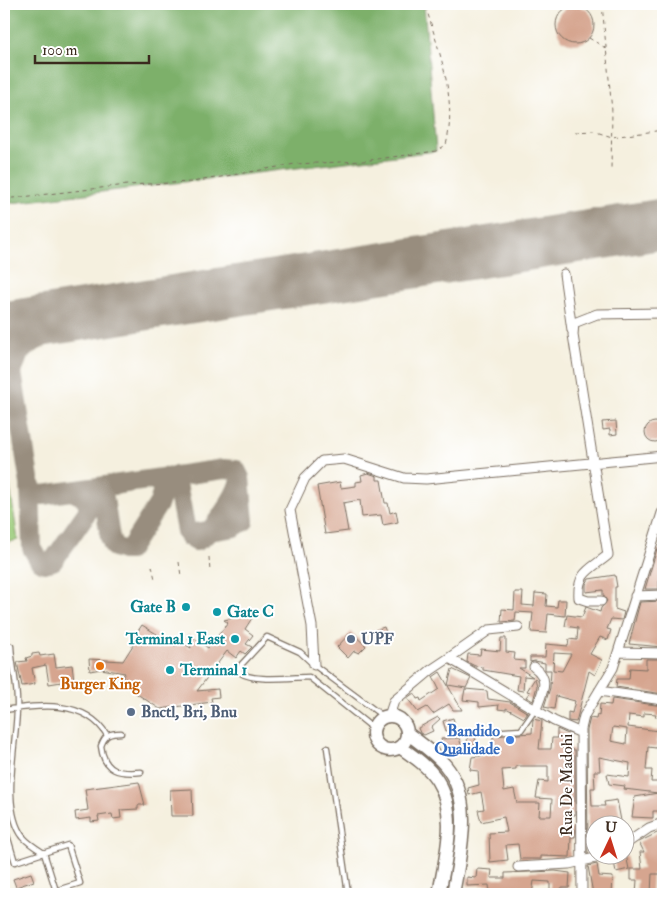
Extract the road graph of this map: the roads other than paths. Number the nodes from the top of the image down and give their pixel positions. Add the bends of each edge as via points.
1 (564, 274) dead end
2 (663, 313) edge
3 (573, 335) junction
4 (663, 456) edge
5 (592, 464) junction
6 (662, 513) edge
7 (663, 595) edge
8 (636, 596) junction
9 (601, 601) dead end
10 (518, 627) dead end
11 (4, 647) edge
12 (618, 652) junction
13 (663, 653) edge
14 (449, 658) junction
15 (314, 665) junction
16 (534, 668) dead end
17 (599, 691) junction
18 (663, 700) edge
19 (17, 708) junction
20 (536, 709) junction
21 (4, 710) edge
22 (387, 717) junction
23 (374, 729) junction
24 (407, 732) junction
25 (491, 732) dead end
26 (121, 733) dead end
27 (581, 733) junction
28 (107, 735) junction
29 (400, 747) junction
30 (327, 748) dead end
31 (141, 772) dead end
32 (10, 803) junction
33 (4, 815) edge
34 (663, 823) edge
35 (16, 826) junction
36 (4, 827) edge
37 (634, 838) edge
38 (44, 853) junction
39 (582, 861) junction
40 (518, 867) dead end
41 (56, 891) junction
42 (45, 894) edge
43 (348, 894) edge
44 (439, 894) edge
45 (452, 894) edge
46 (582, 894) edge

1 - 3 street
2 - 3 street via 598,314 574,323
3 - 5 street
4 - 5 street
5 - 9 street via 608,555 582,574 578,586 579,598
5 - 15 street via 426,479 404,478 344,458 322,461 305,478 290,510 312,626
6 - 8 street, Rua De Madohi
7 - 8 street
8 - 12 street, Rua De Madohi
10 - 14 street via 489,630
11 - 19 lane via 11,646
12 - 13 street
12 - 17 street, Rua De Madohi via 613,668
14 - 20 street
14 - 22 street via 394,701
15 - 22 lane
15 - 23 lane via 300,652 267,637 239,671 242,675 256,678 310,676
16 - 20 street via 541,672 545,683
17 - 18 street
17 - 27 street, Rua De Madohi via 584,716
19 - 21 lane
19 - 28 lane via 61,706 77,710 92,717
19 - 32 lane
20 - 25 lane via 521,730
20 - 27 street via 554,722
22 - 23 street
22 - 24 street via 399,719
23 - 29 street via 373,735 380,746 386,749
24 - 29 street
24 - 45 street via 446,766 460,798 462,840
26 - 28 lane
27 - 39 street, Rua De Madohi
28 - 31 lane via 101,746 102,753 112,770 123,774
29 - 44 street via 426,767 444,792 449,829
30 - 43 lane
32 - 33 lane
32 - 35 lane
34 - 37 street
35 - 36 lane
35 - 38 lane via 30,844
36 - 38 lane via 15,862
38 - 41 lane
38 - 41 lane via 68,845 80,883
39 - 40 street
39 - 46 street, Rua De Madohi
41 - 42 lane

